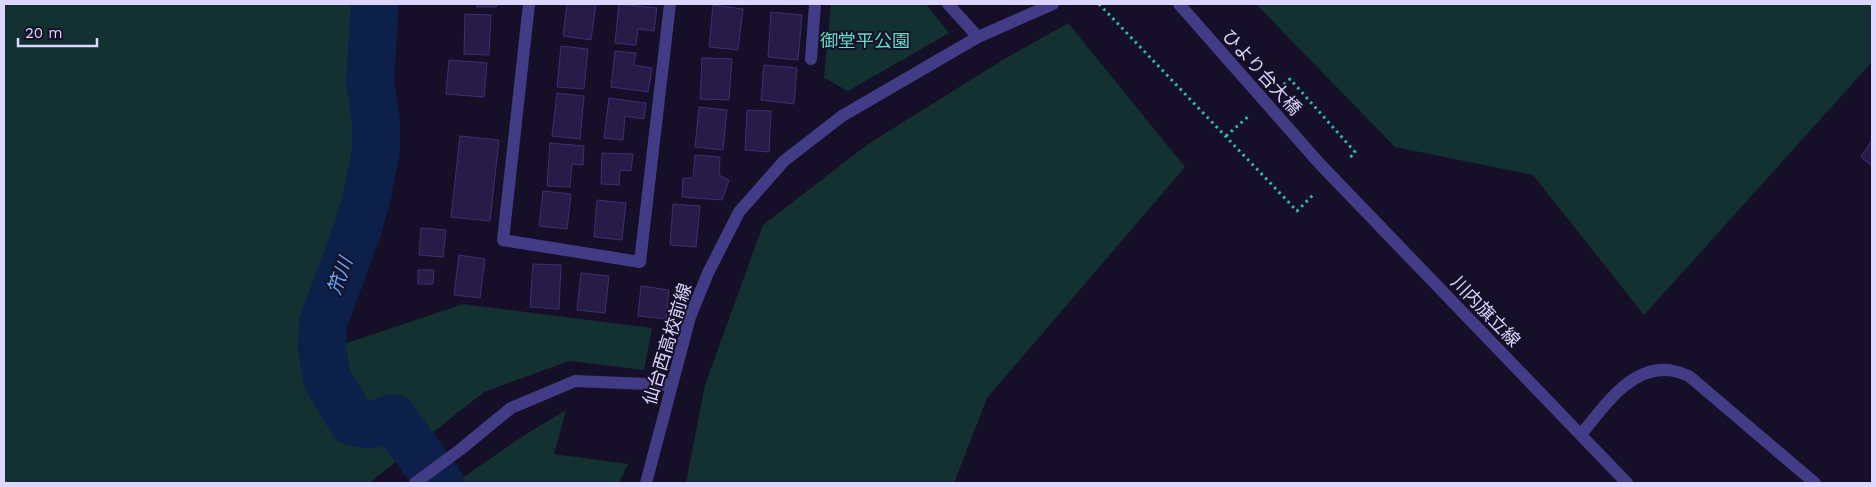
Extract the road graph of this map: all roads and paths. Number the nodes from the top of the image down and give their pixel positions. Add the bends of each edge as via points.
1 (529, 4) edge
2 (670, 4) edge
3 (815, 4) edge
4 (948, 4) edge
5 (1053, 4) edge
6 (1099, 4) edge
7 (1178, 4) edge
8 (978, 37) junction
9 (811, 59) dead end
10 (1355, 152) dead end
11 (1349, 159) dead end
12 (1319, 163) joint
13 (1314, 194) dead end
14 (672, 385) junction
15 (1581, 435) junction
16 (416, 482) edge
17 (646, 483) edge
18 (1627, 483) edge
19 (1815, 483) edge

1 - 2 street via 502,240 640,262
3 - 9 street
4 - 8 street
5 - 8 street, 仙台西高校前線
6 - 13 path via 1297,212
7 - 12 street, ひより台大橋
8 - 14 street, 仙台西高校前線 via 842,116 784,160 739,212 708,274 690,318
10 - 11 path
12 - 15 street, 川内旗立線
14 - 16 street via 575,381 511,408
14 - 17 street, 仙台西高校前線
15 - 18 street, 川内旗立線
15 - 19 street via 1624,386 1640,376 1659,370 1673,370 1688,376

